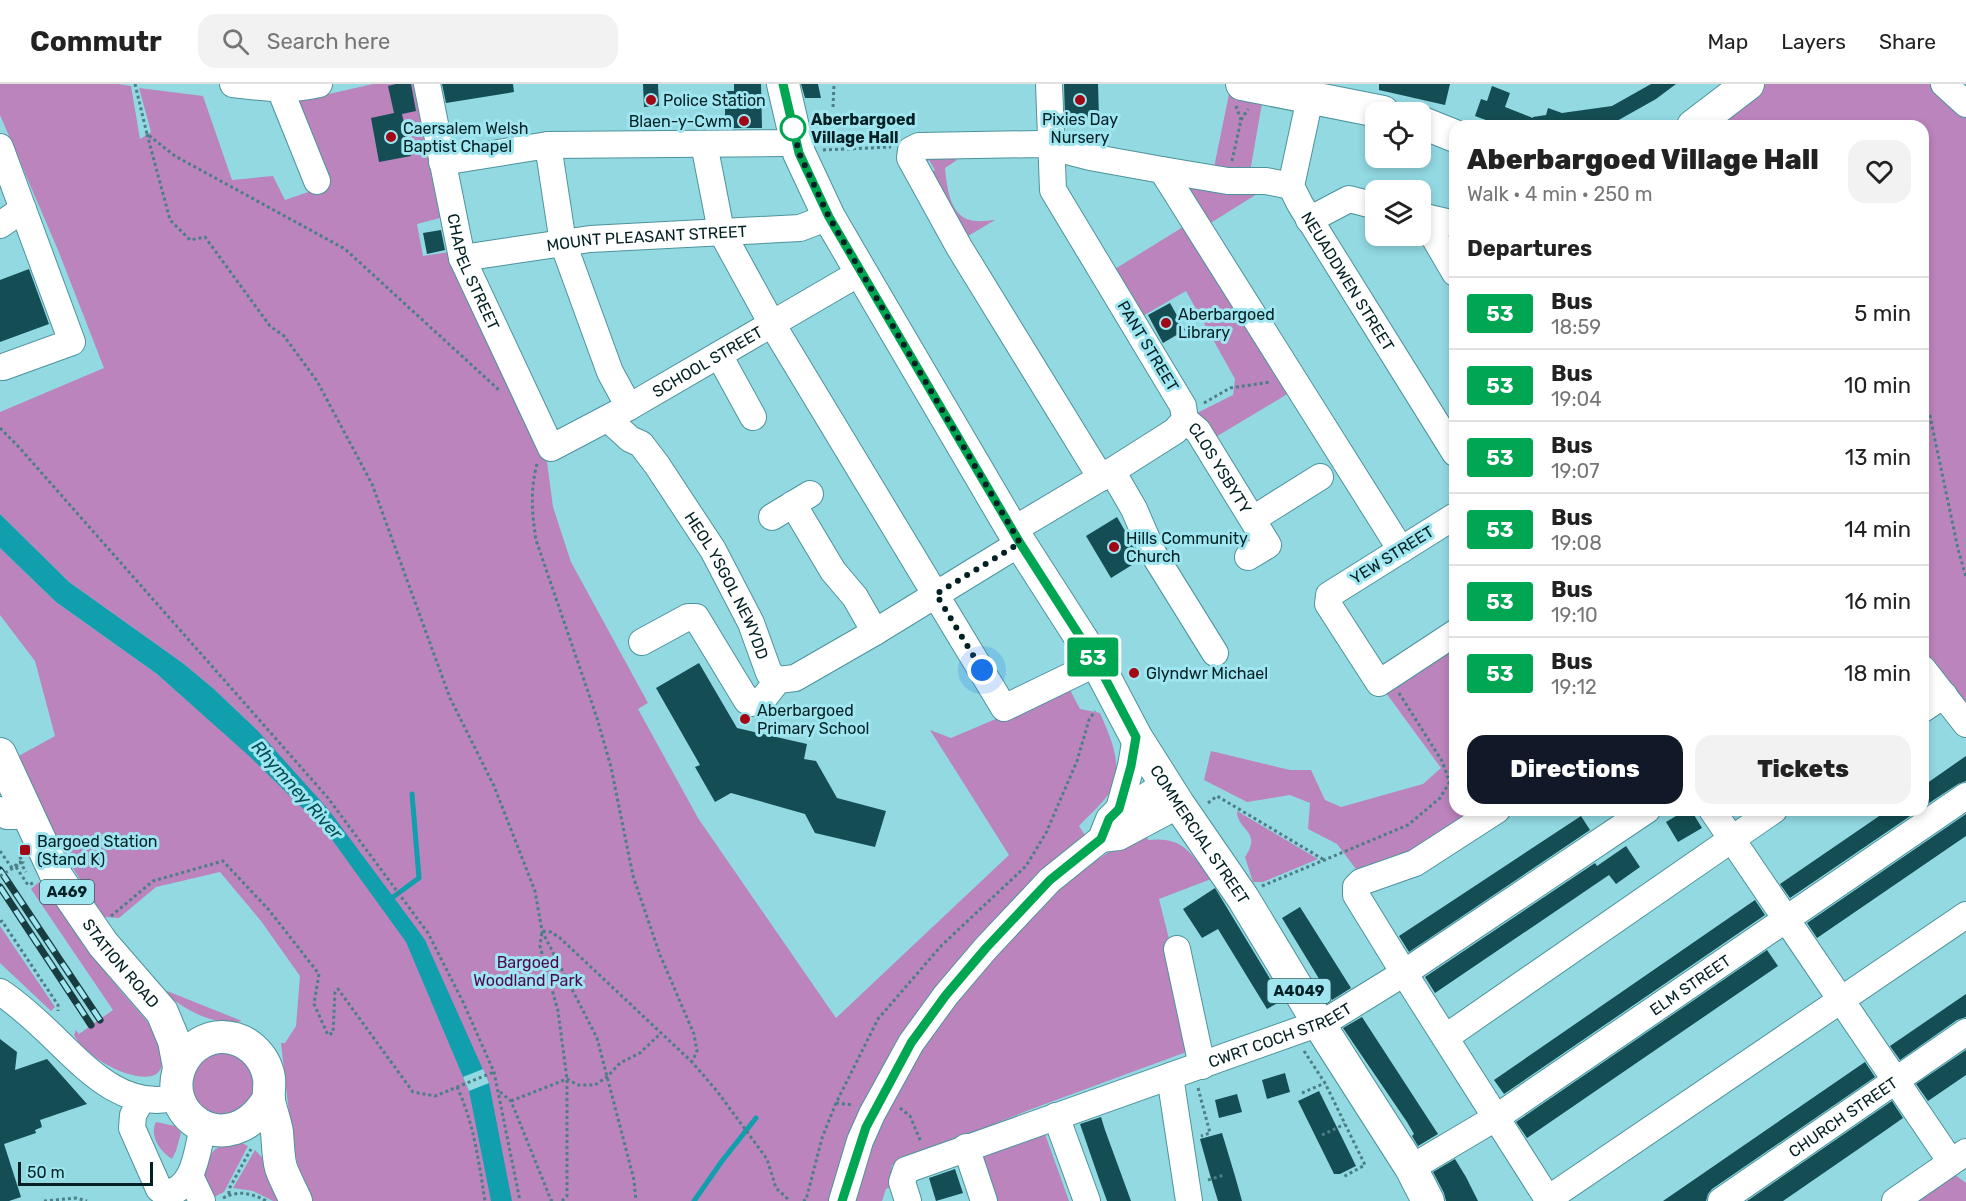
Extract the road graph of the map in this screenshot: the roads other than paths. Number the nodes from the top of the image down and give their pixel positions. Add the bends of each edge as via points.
1 (233, 84) edge
2 (319, 84) edge
3 (427, 84) edge
4 (783, 84) edge
5 (1049, 84) edge
6 (1748, 84) edge
7 (1944, 84) edge
8 (280, 90) junction
9 (1238, 93) edge
10 (1310, 98) junction
11 (1966, 105) edge
12 (1365, 109) edge
13 (1701, 120) edge
14 (1431, 126) edge
15 (1449, 134) edge
16 (704, 144) junction
17 (548, 145) junction
18 (797, 146) junction
19 (0, 147) edge
20 (1051, 147) junction
21 (442, 162) junction
22 (1162, 170) junction
23 (318, 181) dead end
24 (1291, 186) junction
25 (1365, 204) edge
26 (23, 209) junction
27 (829, 217) junction
28 (1431, 218) edge
29 (1309, 220) junction
30 (1449, 223) edge
31 (0, 225) edge
32 (721, 231) junction
33 (1431, 232) edge
34 (563, 243) junction
35 (462, 258) junction
36 (1449, 263) edge
37 (861, 273) junction
38 (772, 324) junction
39 (719, 356) junction
40 (3, 368) dead end
41 (619, 413) junction
42 (753, 417) dead end
43 (1185, 420) junction
44 (1449, 443) edge
45 (550, 448) joint
46 (1106, 474) junction
47 (1320, 477) dead end
48 (792, 505) dead end
49 (1253, 519) junction
50 (1449, 520) edge
51 (1016, 536) junction
52 (1401, 550) junction
53 (1248, 557) dead end
54 (936, 594) junction
55 (875, 632) junction
56 (1449, 637) edge
57 (642, 642) dead end
58 (1215, 653) dead end
59 (1097, 663) junction
60 (1929, 676) edge
61 (778, 680) junction
62 (1944, 695) junction
63 (1929, 705) edge
64 (1966, 724) edge
65 (1136, 737) junction
66 (0, 754) edge
67 (1966, 796) edge
68 (1184, 797) junction
69 (1119, 809) junction
70 (14, 813) edge
71 (1488, 816) edge
72 (1638, 816) edge
73 (1716, 816) edge
74 (1765, 816) edge
75 (1732, 838) junction
76 (1101, 839) junction
77 (1966, 915) edge
78 (1785, 919) junction
79 (1177, 949) dead end
80 (1404, 973) junction
81 (0, 992) edge
82 (1840, 999) junction
83 (162, 1012) junction
84 (1306, 1028) junction
85 (1966, 1032) edge
86 (1446, 1037) junction
87 (215, 1038) junction
88 (1188, 1070) junction
89 (1895, 1080) junction
90 (178, 1082) junction
91 (268, 1098) junction
92 (142, 1099) junction
93 (1056, 1116) junction
94 (1497, 1117) junction
95 (203, 1127) junction
96 (243, 1139) junction
97 (966, 1147) junction
98 (1958, 1157) edge
99 (281, 1167) junction
100 (1411, 1168) junction
101 (1196, 1191) edge
102 (189, 1192) edge
103 (1548, 1200) edge
104 (296, 1201) edge
105 (842, 1201) edge
106 (908, 1201) edge
107 (984, 1201) edge
108 (1087, 1201) edge
109 (1428, 1201) edge
110 (1721, 1201) edge
111 (1895, 1201) edge

1 - 8 street
2 - 8 street
3 - 21 street, CHAPEL STREET
4 - 18 main road, COMMERCIAL STREET / A4049
5 - 20 street, PANT STREET
6 - 13 main road
7 - 11 street
8 - 23 street
9 - 10 main road
10 - 12 main road
10 - 24 street
14 - 15 main road
16 - 17 street
16 - 18 street
16 - 32 street
17 - 21 street
17 - 34 street, HEOL YSGOL NEWYDD
18 - 27 main road, COMMERCIAL STREET / A4049
19 - 26 street
20 - 22 street
20 - 43 street, PANT STREET via 1053,190 1183,406
20 - 46 street via 919,146 911,150 909,158 959,247
21 - 35 street, CHAPEL STREET
22 - 24 street
22 - 52 street
24 - 29 street, NEUADDWEN STREET
25 - 29 street via 1349,200
26 - 31 street
26 - 40 street via 72,342
27 - 32 street, MOUNT PLEASANT STREET via 800,228
27 - 37 main road, COMMERCIAL STREET / A4049
28 - 30 street
29 - 44 street, NEUADDWEN STREET
32 - 34 street, MOUNT PLEASANT STREET
32 - 38 street
33 - 36 street
34 - 35 street, MOUNT PLEASANT STREET
34 - 41 street, HEOL YSGOL NEWYDD via 610,372
35 - 45 street, CHAPEL STREET
37 - 38 street, SCHOOL STREET
37 - 51 main road, COMMERCIAL STREET / A4049
38 - 39 street, SCHOOL STREET
38 - 54 street
39 - 41 street, SCHOOL STREET
39 - 42 street
41 - 45 street, SCHOOL STREET
41 - 61 street, HEOL YSGOL NEWYDD via 630,439 641,444 713,550 751,624 769,673
43 - 46 street
43 - 49 street, CLOS YSBYTY via 1198,431
46 - 51 street
46 - 58 street via 1134,509 1153,553
47 - 49 street, CLOS YSBYTY
48 - 55 street
49 - 53 street, CLOS YSBYTY via 1269,545
50 - 52 street, YEW STREET
51 - 54 street, HEOL YSGOL NEWYDD
51 - 59 main road, COMMERCIAL STREET / A4049
52 - 56 street, YEW STREET via 1329,595 1328,604 1379,683
54 - 55 street, HEOL YSGOL NEWYDD
54 - 59 street via 1004,708
55 - 61 street, HEOL YSGOL NEWYDD via 795,678
57 - 61 street via 688,617 696,618 747,701 764,698
59 - 65 main road, COMMERCIAL STREET / A4049
60 - 62 street
62 - 63 street
62 - 64 street
65 - 68 main road, COMMERCIAL STREET / A4049
65 - 69 street
66 - 70 main road, STATION ROAD / A469
67 - 78 street, ELM STREET
68 - 69 street
68 - 76 street via 1119,837
68 - 84 main road, COMMERCIAL STREET / A4049 via 1242,898
69 - 76 street via 1109,819
70 - 83 main road, STATION ROAD / A469 via 87,922
71 - 80 street via 1415,863 1356,887 1356,895
72 - 80 street, CWRT COCH STREET
73 - 75 street
74 - 75 street
75 - 78 street
75 - 86 street
76 - 105 street via 1050,880 986,948 911,1043 864,1132
77 - 82 street
78 - 82 street
78 - 94 street, ELM STREET
79 - 88 street
80 - 84 street, CWRT COCH STREET via 1328,1020
80 - 86 street
81 - 92 street via 92,1073 116,1089
82 - 89 street
82 - 103 street
83 - 87 main road, STATION ROAD / A469
83 - 90 main road, STATION ROAD / A469 via 174,1041
84 - 88 street, CWRT COCH STREET
84 - 100 main road, COMMERCIAL STREET / A4049
85 - 89 street, CHURCH STREET
86 - 94 street
87 - 90 main road via 187,1053
87 - 91 main road, STATION ROAD / A469 via 241,1040 258,1053 267,1067
88 - 93 street, CWRT COCH STREET
88 - 101 street
89 - 98 street
89 - 110 street, CHURCH STREET
90 - 92 street via 168,1100
90 - 95 main road, STATION ROAD / A469 via 188,1115
91 - 96 main road
91 - 99 main road, STATION ROAD / A469
92 - 102 street via 133,1115 132,1128 159,1189 168,1193
93 - 97 street, CWRT COCH STREET
93 - 108 street
94 - 100 street, ELM STREET
94 - 103 street
95 - 96 main road
95 - 102 street
96 - 99 main road, STATION ROAD / A469 via 256,1142
97 - 106 street, CWRT COCH STREET via 906,1170 902,1182
97 - 107 street
98 - 111 street
99 - 104 main road, STATION ROAD / A469
100 - 109 main road, COMMERCIAL STREET / A4049

